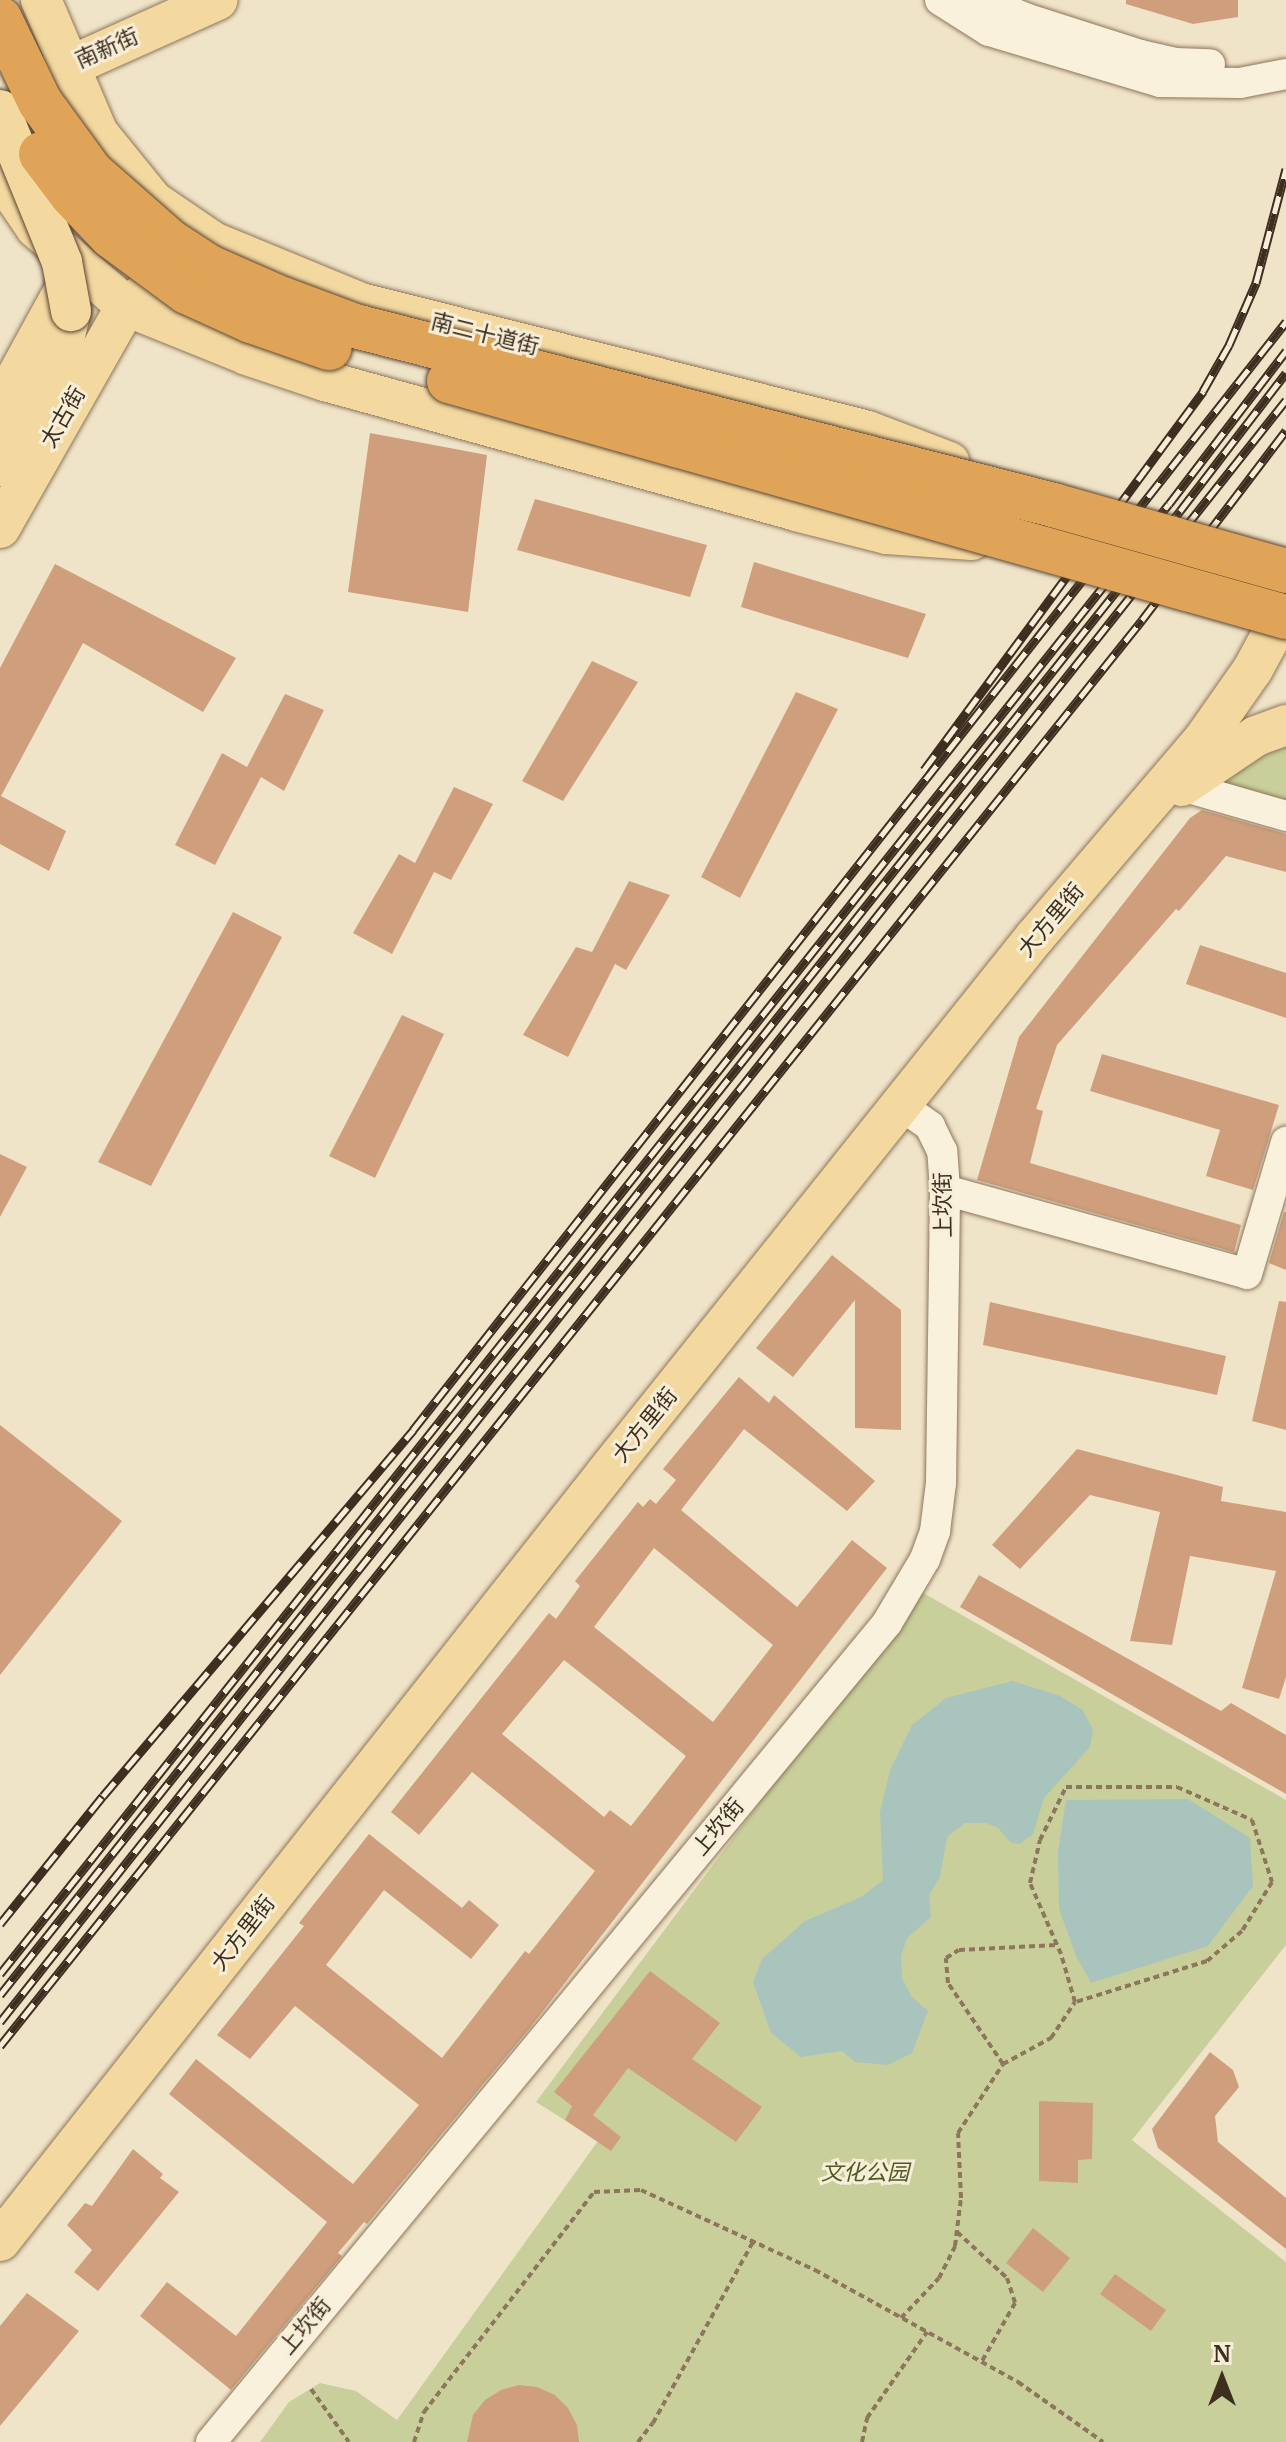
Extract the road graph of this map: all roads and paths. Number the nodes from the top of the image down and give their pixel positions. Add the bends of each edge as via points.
1 (41, 0) edge
2 (153, 0) edge
3 (217, 0) edge
4 (940, 0) edge
5 (981, 0) edge
6 (0, 19) edge
7 (63, 54) junction
8 (0, 75) edge
9 (1277, 77) edge
10 (0, 83) edge
11 (0, 102) edge
12 (0, 110) edge
13 (0, 175) edge
14 (153, 201) junction
15 (213, 242) junction
16 (77, 267) junction
17 (126, 306) junction
18 (0, 407) edge
19 (0, 466) edge
20 (1046, 525) junction
21 (0, 528) edge
22 (1286, 571) edge
23 (1286, 608) edge
24 (1286, 617) edge
25 (1274, 660) edge
26 (1286, 725) edge
27 (1182, 786) junction
28 (1286, 816) edge
29 (914, 1115) junction
30 (1286, 1144) edge
31 (945, 1190) junction
32 (1057, 1945) junction
33 (1075, 2002) junction
34 (1003, 2064) junction
35 (957, 2232) junction
36 (0, 2241) edge
37 (753, 2242) junction
38 (0, 2260) edge
39 (901, 2318) junction
40 (927, 2332) junction
41 (981, 2362) junction
42 (311, 2389) dead end
43 (211, 2442) edge
44 (349, 2442) edge
45 (414, 2442) edge
46 (638, 2442) edge
47 (862, 2442) edge
48 (1103, 2442) edge

1 - 7 main road, 南二十道街
2 - 7 main road, 南新街
3 - 7 main road, 南新街
4 - 9 street via 989,31 1160,82
5 - 9 street via 1175,63 1266,63
6 - 20 highway, bridge via 40,102 91,172 168,240 209,267 355,326
7 - 8 main road, 南新街
7 - 11 main road, 南新街
7 - 14 main road, 南二十道街 via 98,133
10 - 20 highway, bridge via 37,150 111,236 187,292 251,321 327,347
12 - 19 main road, 太古街, bridge via 62,262 71,311 59,359
13 - 16 main road via 36,228
14 - 15 main road, 南二十道街
14 - 16 main road
15 - 17 main road
15 - 20 main road, 南二十道街 via 361,303 868,431
16 - 17 main road
16 - 18 main road
17 - 20 main road via 325,381 887,534
17 - 21 main road, 太古街
20 - 22 highway, bridge
20 - 24 highway, bridge
23 - 25 main road, 大方里街
25 - 27 main road, 大方里街 via 1237,718
25 - 36 main road, 大方里街 via 1035,937
26 - 27 main road via 1256,736
27 - 28 street
27 - 29 main road, 大方里街
29 - 31 street, 上坎街 via 930,1126 942,1151
29 - 38 main road, 大方里街
30 - 31 street via 1247,1274
31 - 43 street, 上坎街 via 941,1483 935,1531 925,1559 887,1623
32 - 33 path
32 - 33 path via 1030,1883 1040,1840 1066,1787 1177,1787 1252,1820 1272,1882 1242,1931 1207,1961
32 - 34 path via 959,1950 946,1958 948,1983
33 - 34 path via 1051,2038
34 - 35 path via 958,2133
35 - 39 path via 939,2278
35 - 41 path via 1007,2278 1015,2303
37 - 39 path
37 - 45 path via 641,2190 594,2192 424,2412
37 - 46 path
39 - 40 path
40 - 41 path
40 - 47 path via 867,2418
41 - 48 path
42 - 44 path

